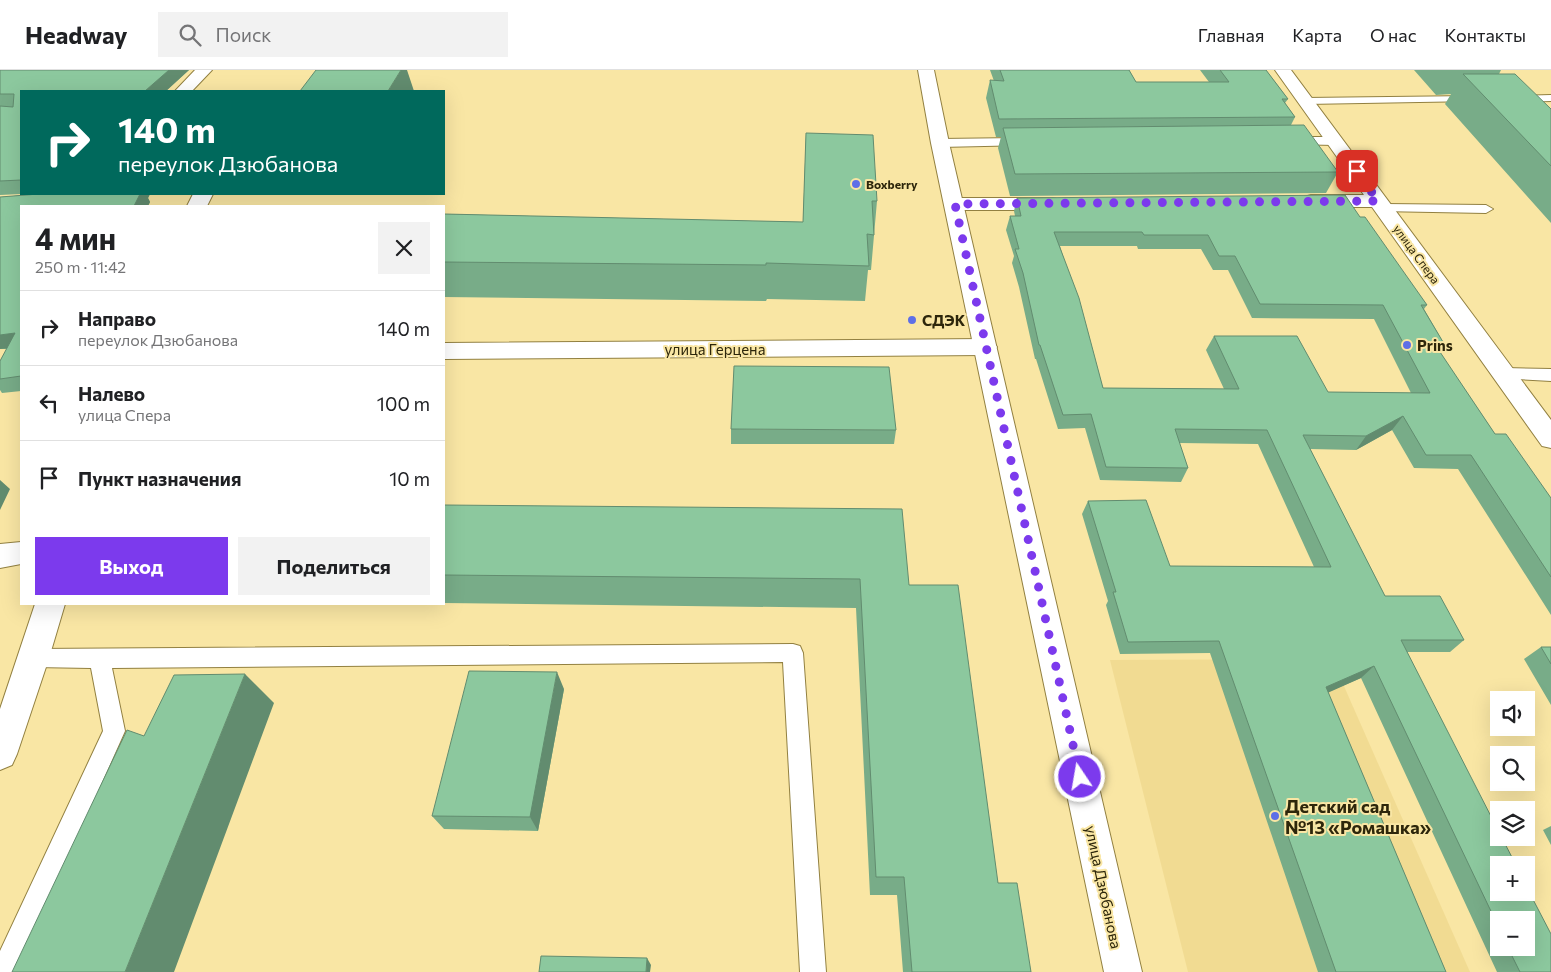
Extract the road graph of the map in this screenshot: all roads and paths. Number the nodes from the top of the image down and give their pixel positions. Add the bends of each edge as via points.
1 (204, 70) edge
2 (926, 70) edge
3 (1284, 70) edge
4 (184, 90) edge
5 (1551, 98) edge
6 (1482, 99) edge
7 (1502, 99) edge
8 (1306, 100) junction
9 (1276, 141) edge
10 (1335, 141) junction
11 (940, 142) junction
12 (1039, 142) edge
13 (1290, 202) edge
14 (1073, 203) edge
15 (955, 204) junction
16 (1381, 204) junction
17 (1486, 209) dead end
18 (985, 347) junction
19 (445, 351) edge
20 (1504, 374) junction
21 (1551, 375) edge
22 (1551, 439) edge
23 (20, 553) edge
24 (0, 556) edge
25 (50, 605) edge
26 (34, 658) junction
27 (100, 659) junction
28 (0, 754) edge
29 (4, 972) edge
30 (813, 972) edge
31 (1123, 972) edge

1 - 4 street
2 - 11 street, улица Дзюбанова
3 - 8 street, улица Спера
5 - 7 lane
6 - 8 lane
8 - 10 street, улица Спера
9 - 10 lane
10 - 16 street, улица Спера
11 - 12 lane
11 - 15 street, улица Дзюбанова
13 - 16 street
14 - 15 street
15 - 18 street, улица Дзюбанова
16 - 17 lane
16 - 20 street, улица Спера
18 - 19 street, улица Герцена
18 - 31 street, улица Дзюбанова
20 - 21 lane
20 - 22 street, улица Спера
23 - 24 street
25 - 26 street
26 - 27 lane
26 - 28 street
27 - 29 lane via 114,731
27 - 30 lane via 793,653

